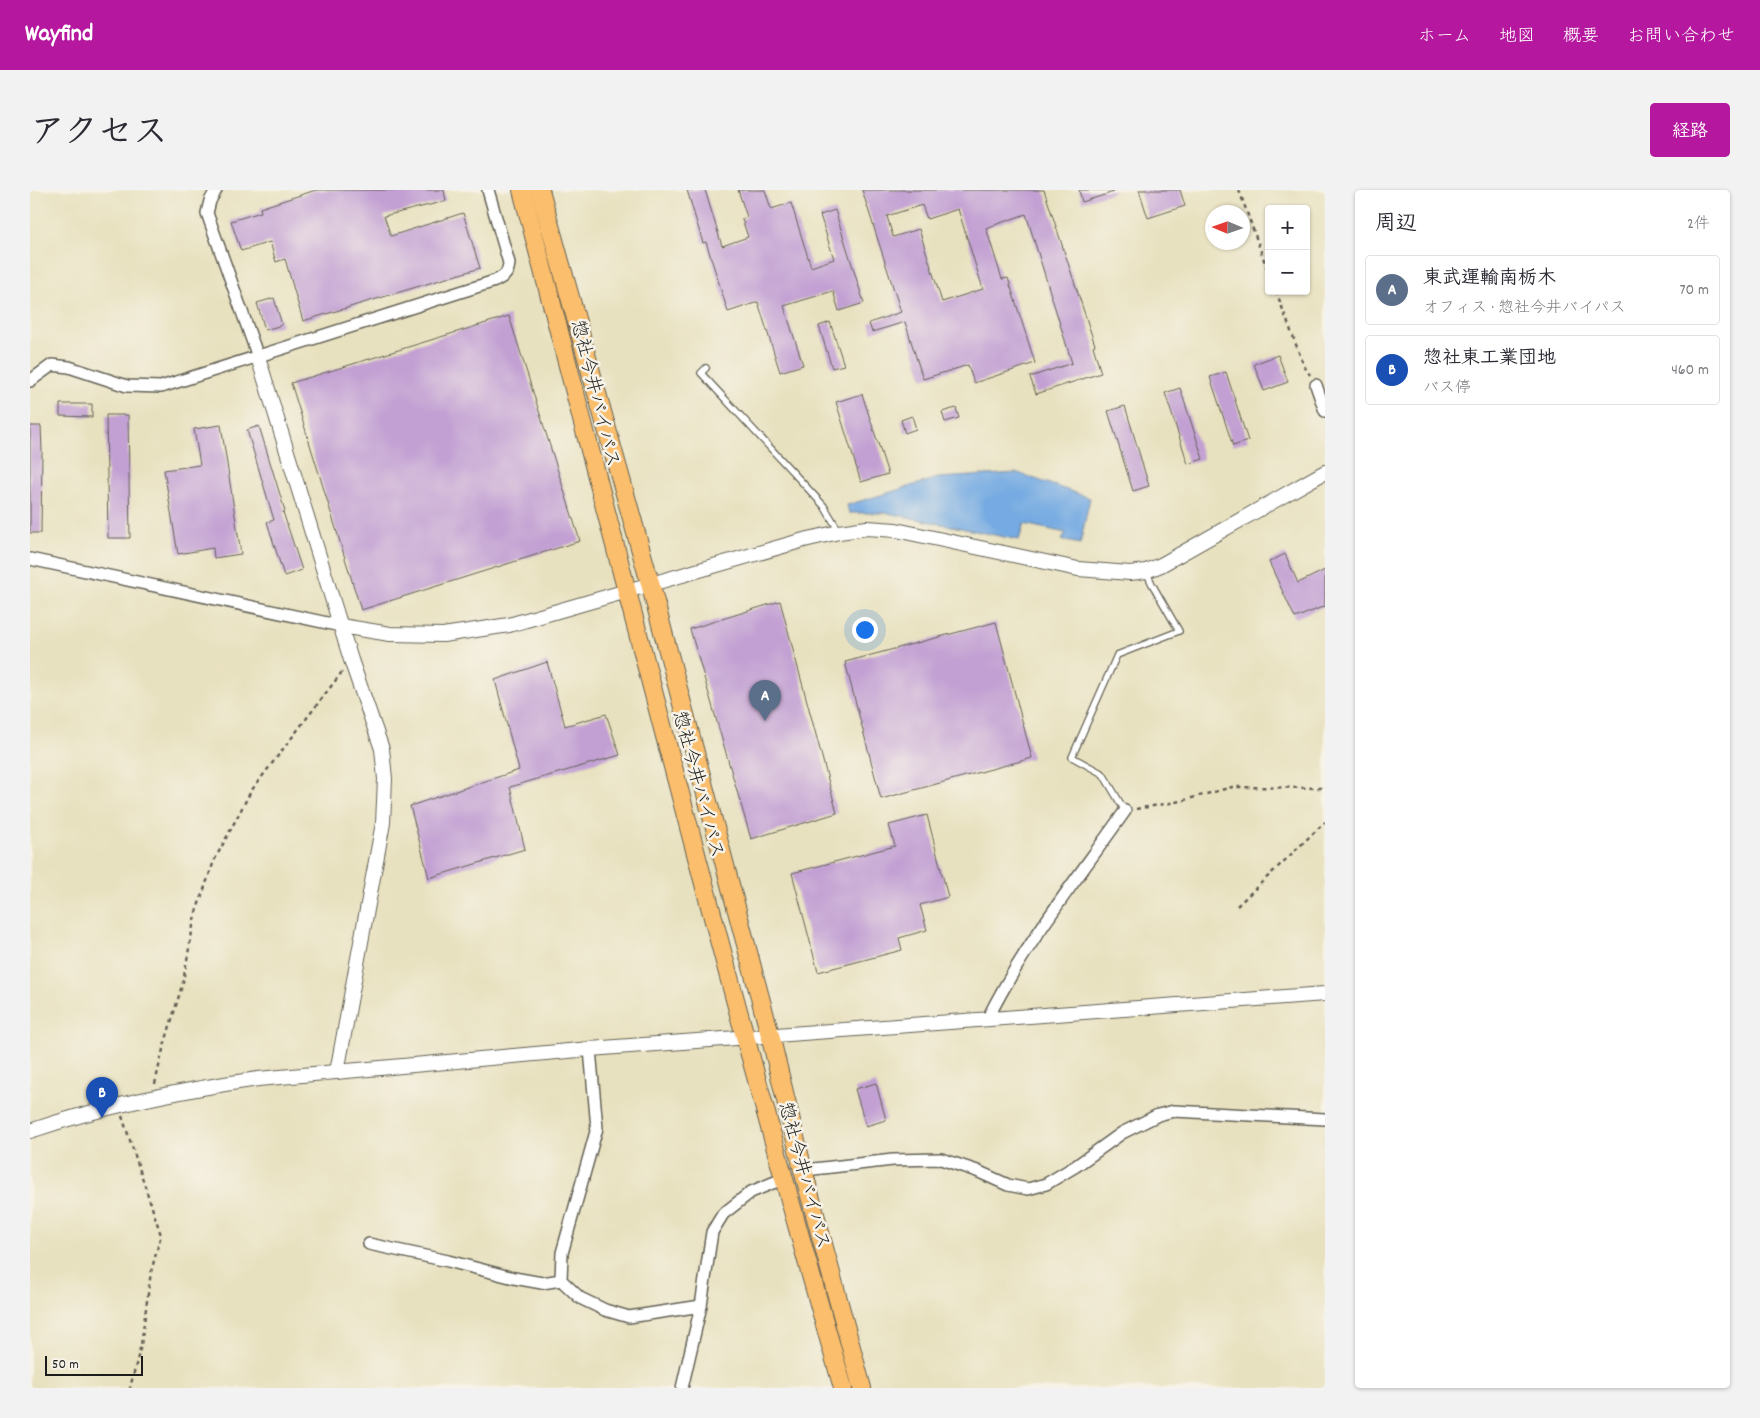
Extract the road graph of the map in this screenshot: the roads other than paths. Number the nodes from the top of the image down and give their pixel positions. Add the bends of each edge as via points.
1 (216, 190) edge
2 (488, 190) edge
3 (522, 190) edge
4 (540, 190) edge
5 (258, 357) junction
6 (706, 368) dead end
7 (30, 380) edge
8 (1316, 385) road end
9 (1325, 411) edge
10 (1325, 472) edge
11 (839, 532) junction
12 (30, 559) edge
13 (1146, 571) junction
14 (650, 583) junction
15 (626, 590) junction
16 (341, 626) junction
17 (1125, 811) joint
18 (1325, 994) edge
19 (987, 1020) junction
20 (770, 1035) junction
21 (746, 1037) junction
22 (590, 1049) junction
23 (337, 1072) junction
24 (1325, 1120) edge
25 (30, 1131) edge
26 (814, 1169) dead end
27 (775, 1182) dead end
28 (369, 1244) dead end
29 (561, 1280) junction
30 (702, 1306) junction
31 (682, 1388) edge
32 (843, 1388) edge
33 (862, 1388) edge

1 - 5 street via 207,214
2 - 5 street via 509,263 505,276
3 - 15 main road, 惣社今井バイパス
4 - 14 main road, 惣社今井バイパス
5 - 7 street via 161,388 127,386 69,367 52,365
5 - 16 street
6 - 11 lane via 701,372 824,506
8 - 9 street
10 - 13 street
11 - 13 street via 867,528 896,530 1078,569
11 - 14 street
12 - 16 street
13 - 17 lane via 1180,631 1117,655 1072,756 1103,774
14 - 15 street
14 - 20 main road, 惣社今井バイパス
15 - 16 street via 509,625 443,635 390,634
15 - 21 main road, 惣社今井バイパス
16 - 23 street via 382,749 385,779 383,823
17 - 19 street via 1030,946
18 - 19 street
19 - 20 street
20 - 21 street
20 - 33 main road, 惣社今井バイパス
21 - 22 street
21 - 32 main road, 惣社今井バイパス
22 - 23 street
22 - 29 street via 598,1128 562,1253
23 - 25 street via 205,1087 152,1097
24 - 26 street via 1174,1112 1158,1115 1122,1133 1046,1184 1028,1189 1008,1185 941,1159 893,1160
27 - 30 street via 751,1192 723,1214 712,1232
28 - 29 street via 514,1278 542,1283
29 - 30 street via 580,1298 629,1318
30 - 31 street

